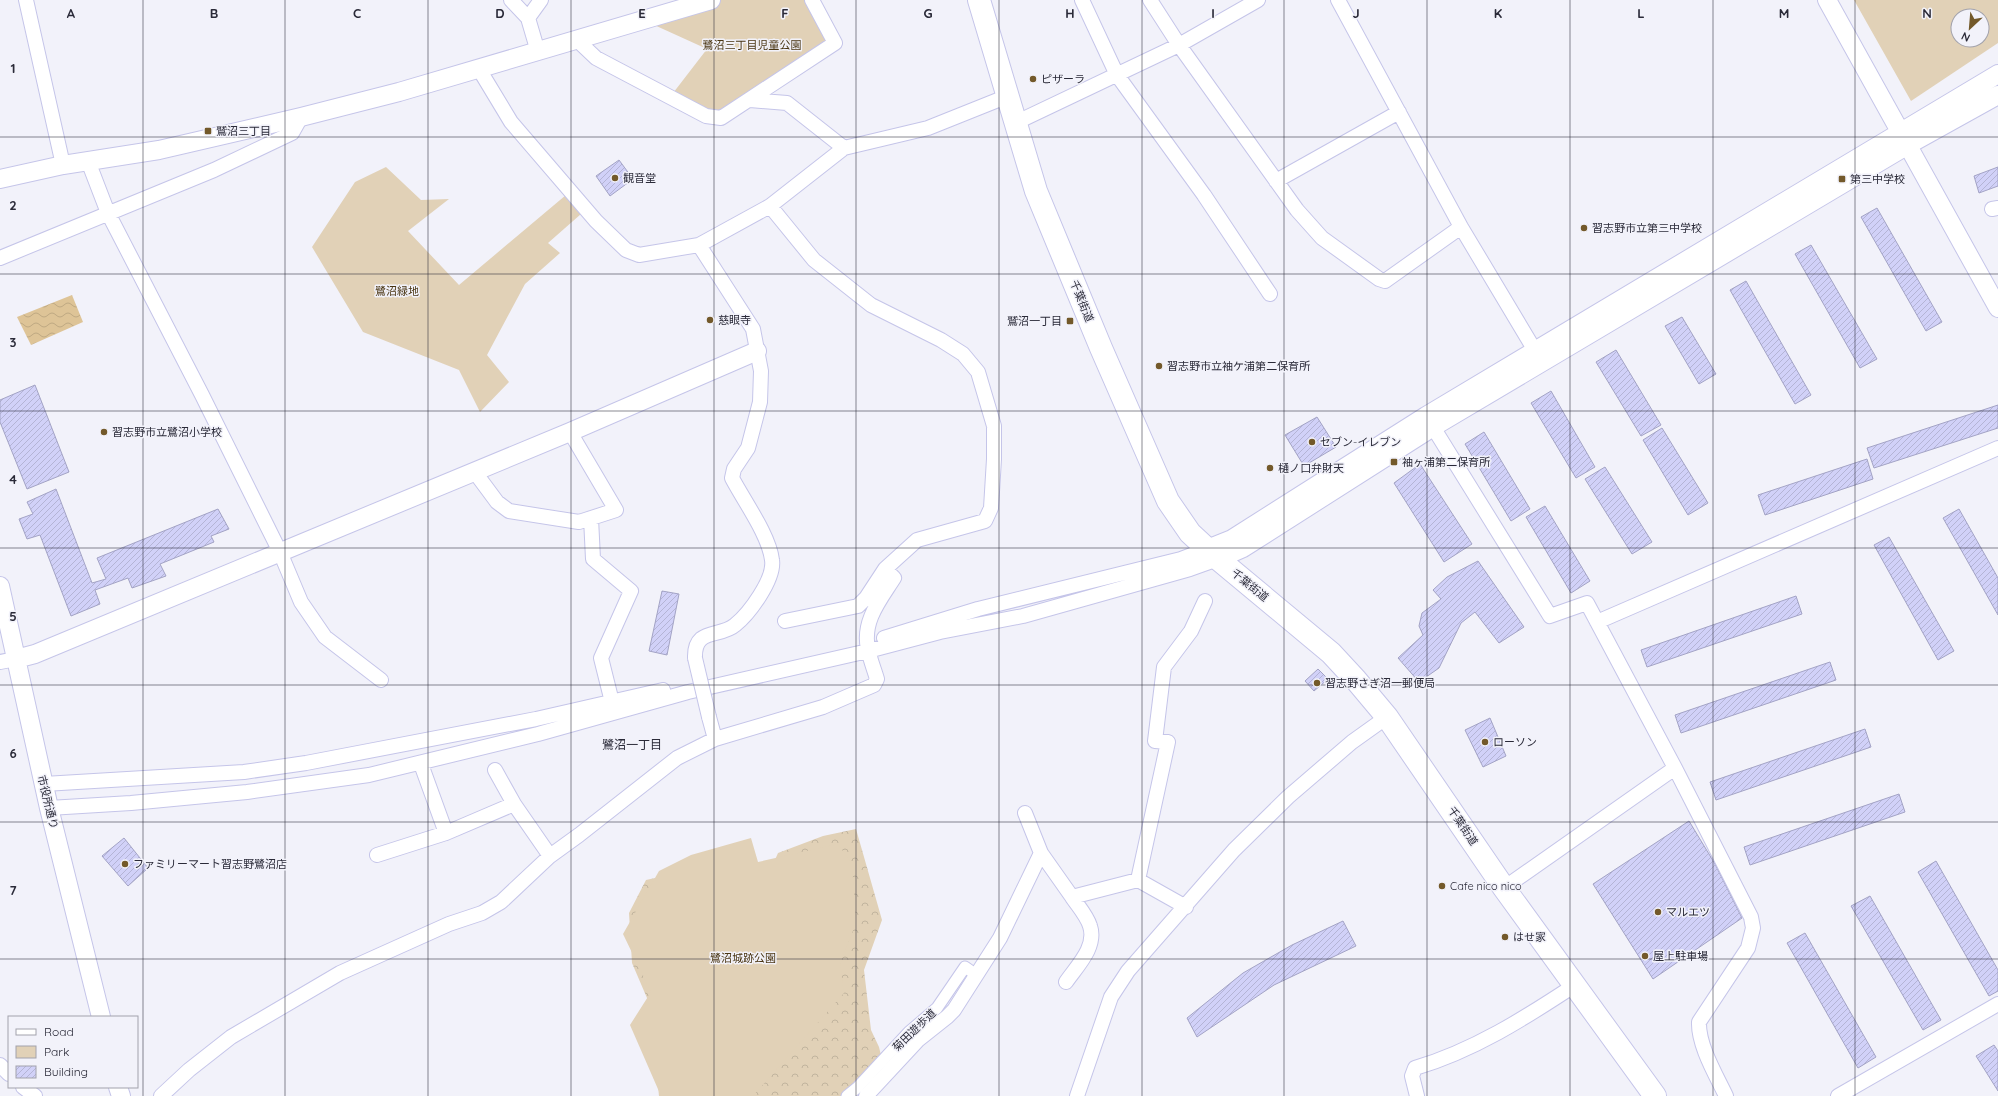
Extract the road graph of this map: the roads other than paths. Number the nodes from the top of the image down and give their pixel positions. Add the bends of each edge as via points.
1 (26, 0) edge
2 (511, 0) edge
3 (541, 0) edge
4 (711, 0) edge
5 (812, 0) edge
6 (979, 0) edge
7 (1082, 0) edge
8 (1150, 0) edge
9 (1258, 0) edge
10 (1338, 0) edge
11 (1826, 0) edge
12 (528, 18) junction
13 (576, 39) junction
14 (1179, 45) junction
15 (538, 52) junction
16 (479, 69) junction
17 (1998, 74) edge
18 (1117, 75) junction
19 (1998, 95) edge
20 (1008, 96) junction
21 (750, 100) junction
22 (1399, 112) junction
23 (301, 117) junction
24 (1015, 123) junction
25 (1904, 139) junction
26 (844, 148) junction
27 (88, 161) junction
28 (63, 165) junction
29 (0, 179) edge
30 (1276, 181) junction
31 (770, 206) junction
32 (108, 213) junction
33 (1461, 227) junction
34 (699, 245) junction
35 (0, 258) edge
36 (1270, 294) dead end
37 (1998, 308) edge
38 (757, 351) junction
39 (1539, 357) junction
40 (1430, 422) junction
41 (570, 432) junction
42 (1998, 448) edge
43 (474, 471) junction
44 (591, 518) junction
45 (280, 552) junction
46 (1213, 554) junction
47 (885, 569) junction
48 (0, 586) edge
49 (1205, 601) dead end
50 (785, 621) dead end
51 (1597, 622) junction
52 (868, 647) junction
53 (8, 660) edge
54 (382, 680) dead end
55 (612, 702) junction
56 (1387, 717) junction
57 (715, 739) junction
58 (421, 764) junction
59 (1675, 768) junction
60 (495, 770) dead end
61 (44, 784) junction
62 (514, 804) junction
63 (49, 808) junction
64 (1025, 813) dead end
65 (446, 833) junction
66 (1041, 853) junction
67 (377, 855) dead end
68 (550, 856) junction
69 (1138, 880) junction
70 (1504, 888) junction
71 (1072, 897) junction
72 (1186, 907) junction
73 (975, 974) junction
74 (1066, 982) dead end
75 (1575, 985) junction
76 (1998, 1004) edge
77 (101, 1016) edge
78 (0, 1065) edge
79 (8, 1073) edge
80 (24, 1088) edge
81 (35, 1096) edge
82 (161, 1096) edge
83 (847, 1096) edge
84 (866, 1096) edge
85 (1077, 1096) edge
86 (1417, 1096) edge
87 (1655, 1096) edge
88 (1726, 1096) edge
89 (1838, 1096) edge

1 - 28 street
2 - 12 street
3 - 12 street
4 - 13 street
5 - 21 street via 835,43
6 - 20 highway, 千葉街道
7 - 18 street
8 - 14 street
9 - 14 street
10 - 22 street
11 - 25 street
12 - 15 street
13 - 15 street
13 - 21 street via 596,58 706,116 722,118
14 - 18 street
14 - 30 street
15 - 16 street
16 - 23 street
16 - 34 street via 511,122 596,220 626,250 639,254
17 - 25 street
18 - 24 street
18 - 36 street via 1204,195
19 - 25 street
20 - 24 highway, 千葉街道
20 - 26 street via 928,128
21 - 26 street via 787,103
22 - 30 street
22 - 33 street
23 - 27 street via 159,150
23 - 32 street via 292,133 214,170
24 - 46 highway, 千葉街道 via 1036,191 1162,490 1190,533
25 - 37 street
25 - 39 street
26 - 31 street
27 - 28 street
27 - 32 street
28 - 29 street
30 - 33 street via 1322,238 1385,281
31 - 34 street
31 - 47 street via 814,260 871,305 941,340 963,354 978,372 994,426 991,508 985,521 917,540
32 - 35 street
32 - 45 street
33 - 39 street
34 - 38 street via 753,329
38 - 41 street
38 - 57 street, bridge via 761,371 760,402 748,448 734,469 732,478 769,544 773,562 762,593 735,626 709,634 695,649
39 - 40 street
40 - 46 street via 1243,548
40 - 51 street via 1550,616 1587,603
41 - 43 street
41 - 44 street via 616,510
42 - 51 street
43 - 44 street via 497,502 509,511 579,522
43 - 45 street
44 - 55 street via 593,559 631,591 601,658
45 - 53 street via 35,654
45 - 54 street via 301,602 325,637
46 - 52 street via 1190,569 1023,616
46 - 56 highway, 千葉街道 via 1331,653
47 - 50 street via 858,606
47 - 52 street via 894,578 872,612 866,632
48 - 53 street, 市役所通り
49 - 69 street via 1191,631 1164,667 1155,741 1168,742
51 - 59 street
52 - 55 street
52 - 57 street via 876,679 874,685 823,707
52 - 58 street via 688,692
53 - 61 street, 市役所通り
55 - 61 street via 536,719 244,772
56 - 70 highway, 千葉街道
56 - 72 street via 1352,742 1288,797 1234,850
57 - 68 street via 677,758
58 - 63 street via 369,775 247,792
58 - 65 street
59 - 70 street
59 - 88 street via 1751,917 1753,928 1748,948 1698,1022 1702,1042
60 - 62 street
61 - 63 street, 市役所通り
62 - 65 street
62 - 68 street
63 - 77 street, 市役所通り
64 - 66 street
65 - 67 street
66 - 71 street
66 - 73 street via 1000,938
68 - 82 street via 501,902 482,913 449,924 340,973 231,1037
69 - 71 street
69 - 72 street
70 - 75 highway, 千葉街道
71 - 74 street via 1090,926 1092,938 1091,946
72 - 85 street via 1128,971 1111,997
73 - 83 street, 菊田遊歩道 via 965,967 937,1008 909,1032
73 - 84 street via 948,1017 918,1040
75 - 86 street via 1494,1035 1439,1061 1415,1068 1412,1076
75 - 87 highway, 千葉街道
76 - 89 street
78 - 79 street
80 - 81 street

